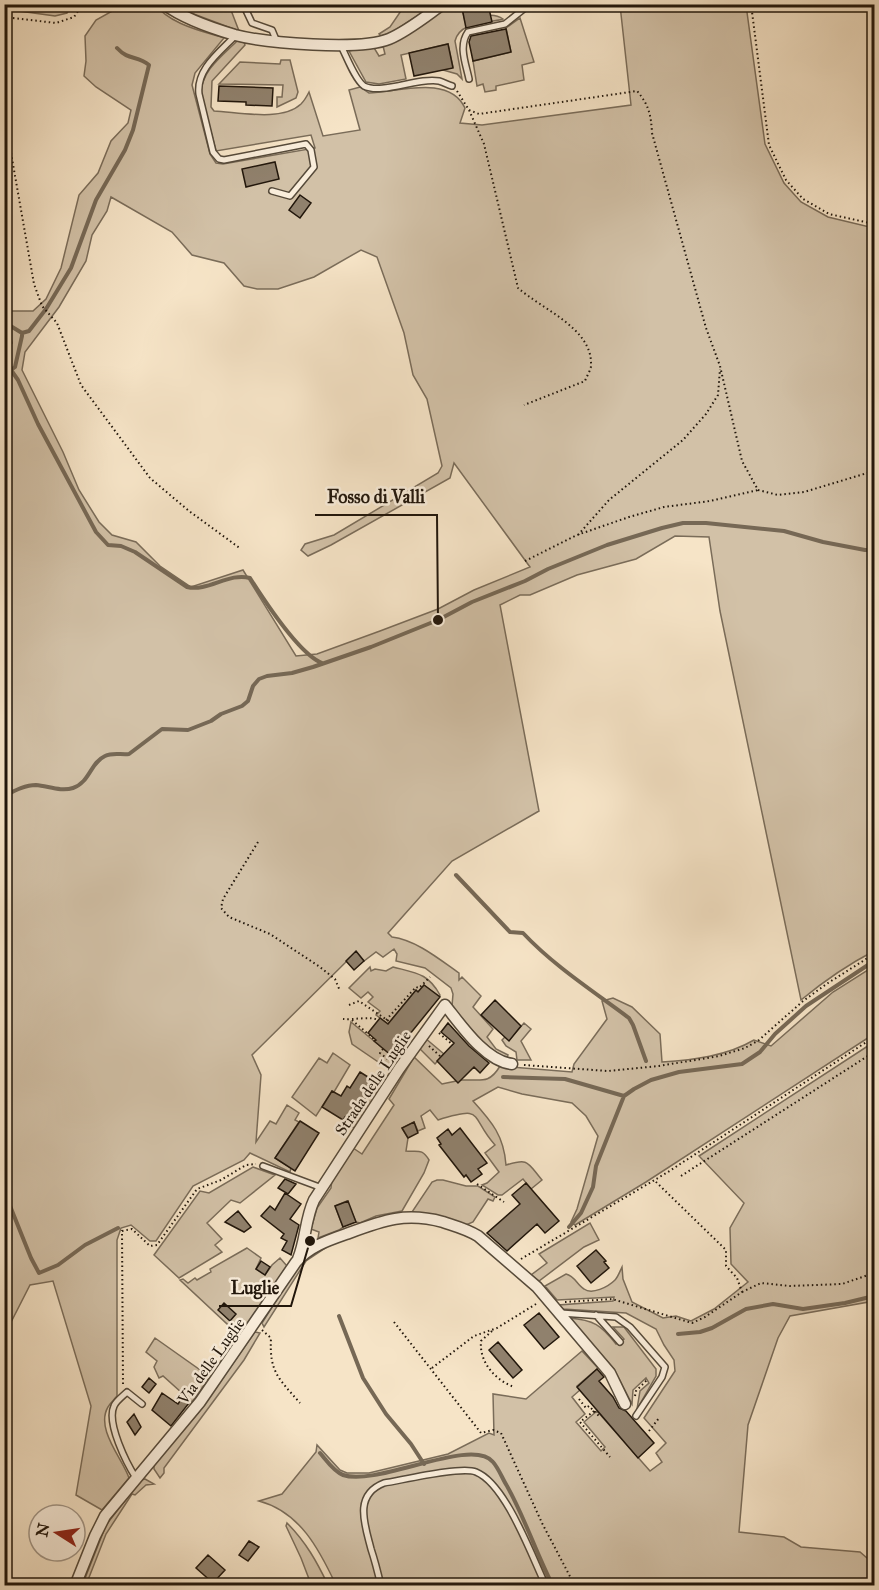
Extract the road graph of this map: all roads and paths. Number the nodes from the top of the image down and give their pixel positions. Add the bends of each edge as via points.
1 (44, 4) edge
2 (54, 4) edge
3 (83, 4) edge
4 (164, 4) edge
5 (243, 4) edge
6 (443, 4) edge
7 (530, 4) edge
8 (751, 4) edge
9 (4, 16) edge
10 (236, 35) junction
11 (277, 42) junction
12 (340, 45) junction
13 (469, 79) dead end
14 (452, 86) joint
15 (469, 110) junction
16 (4, 113) edge
17 (272, 191) dead end
18 (874, 224) edge
19 (720, 366) junction
20 (524, 405) dead end
21 (874, 471) edge
22 (758, 490) junction
23 (577, 535) junction
24 (241, 549) dead end
25 (525, 561) dead end
26 (258, 842) dead end
27 (874, 954) edge
28 (430, 977) dead end
29 (340, 991) dead end
30 (349, 1005) dead end
31 (344, 1019) dead end
32 (352, 1020) junction
33 (378, 1020) dead end
34 (429, 1026) junction
35 (874, 1037) edge
36 (420, 1039) junction
37 (375, 1040) dead end
38 (453, 1045) dead end
39 (383, 1048) dead end
40 (874, 1052) edge
41 (441, 1057) dead end
42 (512, 1064) joint
43 (399, 1069) junction
44 (263, 1166) joint
45 (681, 1176) dead end
46 (654, 1180) junction
47 (477, 1184) dead end
48 (322, 1188) junction
49 (504, 1202) dead end
50 (296, 1262) junction
51 (512, 1266) junction
52 (874, 1273) edge
53 (742, 1292) junction
54 (549, 1300) junction
55 (559, 1312) junction
56 (596, 1316) junction
57 (394, 1322) dead end
58 (255, 1325) junction
59 (494, 1329) junction
60 (620, 1342) dead end
61 (431, 1369) junction
62 (647, 1380) dead end
63 (514, 1387) dead end
64 (123, 1396) junction
65 (579, 1399) dead end
66 (300, 1403) dead end
67 (630, 1403) joint
68 (141, 1404) dead end
69 (594, 1411) junction
70 (598, 1416) dead end
71 (636, 1416) dead end
72 (659, 1419) dead end
73 (649, 1431) dead end
74 (610, 1457) dead end
75 (136, 1478) junction
76 (75, 1586) edge
77 (381, 1586) edge
78 (546, 1586) edge
79 (575, 1586) edge

1 - 2 path
3 - 9 path via 74,17 56,23
4 - 10 street via 174,12
5 - 11 lane via 252,23 272,30
6 - 12 street via 390,39
7 - 13 lane via 505,24 468,32 462,46
8 - 18 path via 769,145 786,180 803,200 829,214
10 - 11 street
10 - 17 lane via 203,70 198,94 213,152 219,159 306,144 311,150 314,167 290,196
11 - 12 street
12 - 14 lane via 364,86 381,88 438,81
14 - 15 path
15 - 19 path via 479,114 637,91 651,113 652,133
15 - 20 path via 484,144 518,288 578,332 588,347 592,366 585,381
16 - 24 path via 34,284 42,306 57,323 81,385 150,478
19 - 22 path via 742,462
19 - 23 path via 717,395 706,414 683,440 609,500
21 - 22 path via 804,492 778,495
22 - 23 path via 664,507
23 - 25 path
26 - 29 path via 221,908 229,917 270,934 321,967 335,979
27 - 42 path via 803,1001 759,1040 719,1056 608,1071
28 - 30 path via 416,987 388,1021 359,1001
31 - 32 path
32 - 33 path
32 - 37 path
34 - 36 street, Strada delle Luglie
34 - 38 path
34 - 42 street, Strada delle Luglie via 445,1005 494,1058
35 - 46 path
36 - 41 path
36 - 43 street, Strada delle Luglie
39 - 43 path via 380,1053
40 - 45 path
43 - 48 street, Strada delle Luglie
44 - 48 lane
44 - 64 path via 246,1165 197,1189 157,1245 150,1246 132,1229 122,1231
46 - 51 path
46 - 53 path via 726,1250 726,1266 737,1278
47 - 49 path
48 - 50 street, Strada delle Luglie via 309,1213
50 - 51 street, Via delle Luglie via 324,1242 404,1216 424,1217 467,1230
50 - 58 street, Via delle Luglie
51 - 54 street, Via delle Luglie
52 - 53 path via 842,1284 761,1283
53 - 54 path via 692,1323 612,1299
54 - 55 street, Via delle Luglie
54 - 59 path
55 - 56 lane
55 - 67 street, Via delle Luglie via 610,1372
56 - 60 lane
56 - 71 lane via 616,1317 630,1327 665,1367
57 - 61 path
58 - 66 path via 271,1338 274,1372
58 - 75 street, Via delle Luglie via 191,1414
59 - 61 path via 474,1336
59 - 63 path via 481,1341 480,1352 492,1373
61 - 79 path via 481,1433 501,1433
62 - 67 path
64 - 68 lane via 127,1392
64 - 75 lane via 113,1406 112,1418 122,1453
65 - 69 path
69 - 70 path
69 - 74 path via 580,1422
72 - 73 path
75 - 76 street, Via delle Luglie via 100,1524
77 - 78 lane via 363,1519 368,1495 384,1483 460,1471 476,1472 494,1484

